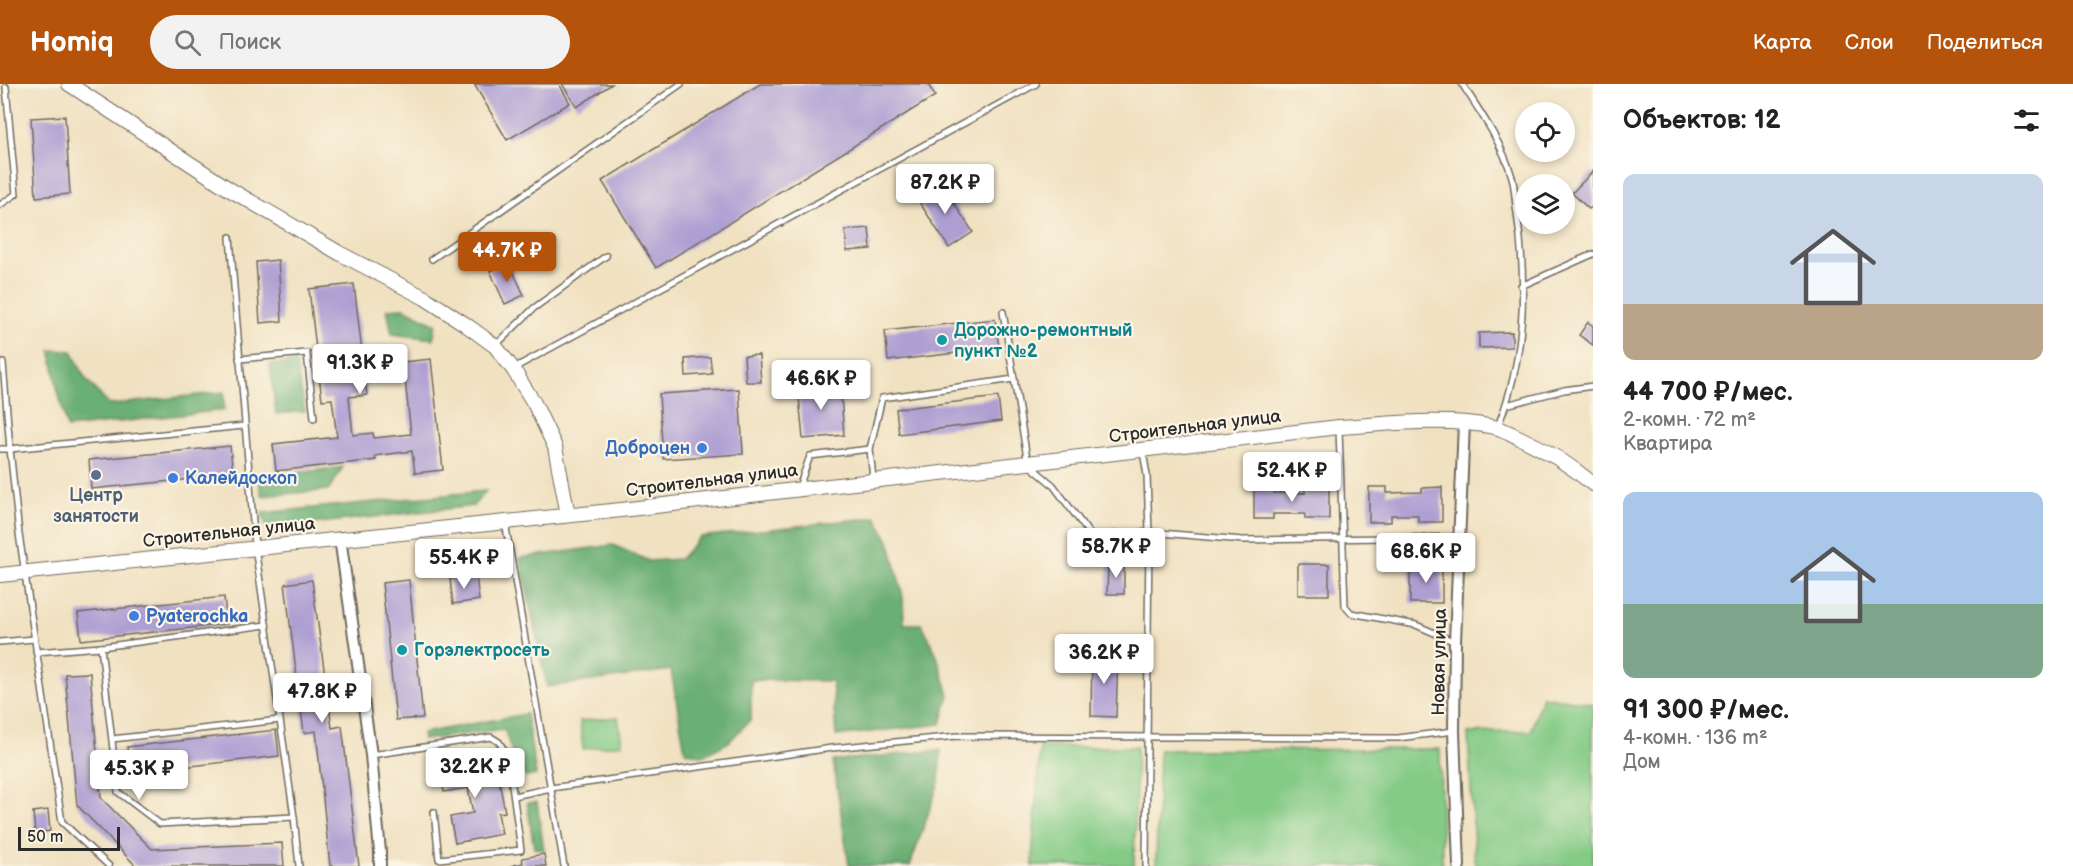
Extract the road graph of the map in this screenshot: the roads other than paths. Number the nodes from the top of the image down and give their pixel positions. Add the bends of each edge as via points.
1 (69, 84) edge
2 (681, 84) edge
3 (1036, 84) edge
4 (1462, 84) edge
5 (4, 86) edge
6 (0, 205) edge
7 (230, 237) dead end
8 (1593, 254) edge
9 (606, 256) dead end
10 (432, 259) dead end
11 (1521, 286) junction
12 (1003, 312) dead end
13 (495, 346) junction
14 (239, 359) junction
15 (3, 363) dead end
16 (513, 369) junction
17 (1014, 379) junction
18 (1593, 386) edge
19 (1506, 405) junction
20 (314, 418) dead end
21 (1464, 423) junction
22 (244, 426) junction
23 (1339, 427) junction
24 (1497, 428) junction
25 (10, 448) junction
26 (0, 449) edge
27 (870, 449) junction
28 (1143, 450) junction
29 (1028, 464) junction
30 (874, 481) junction
31 (1593, 484) edge
32 (798, 488) junction
33 (568, 515) junction
34 (504, 521) junction
35 (1149, 532) junction
36 (1460, 537) junction
37 (340, 538) junction
38 (1342, 538) junction
39 (255, 548) junction
40 (24, 572) junction
41 (0, 575) edge
42 (266, 625) junction
43 (34, 639) junction
44 (0, 642) edge
45 (1455, 642) junction
46 (101, 647) junction
47 (36, 652) junction
48 (280, 720) junction
49 (1454, 732) junction
50 (1147, 736) junction
51 (112, 739) junction
52 (371, 754) junction
53 (551, 788) junction
54 (514, 796) junction
55 (434, 812) dead end
56 (294, 817) junction
57 (109, 866) edge
58 (299, 866) edge
59 (380, 866) edge
60 (564, 866) edge
61 (1146, 866) edge
62 (1459, 866) edge

1 - 13 street via 229,189 425,298
2 - 10 lane
3 - 16 lane
4 - 11 lane via 1492,131 1512,178 1522,251
5 - 6 lane via 16,194
7 - 14 lane
8 - 11 lane
9 - 13 lane via 534,308
11 - 19 lane via 1520,347
12 - 17 lane
13 - 16 street
14 - 20 lane via 306,354
14 - 22 lane
15 - 25 lane
16 - 33 street via 555,447
17 - 27 lane via 882,398
17 - 29 lane
18 - 19 lane
19 - 24 lane
21 - 23 street, Строительная улица via 1429,421
21 - 24 street, Строительная улица
21 - 36 street, Новая улица
22 - 25 lane
22 - 39 lane
23 - 28 street, Строительная улица
23 - 38 lane
24 - 31 street, Строительная улица via 1546,450
25 - 26 lane
25 - 40 lane
27 - 30 lane
27 - 32 lane via 810,456
28 - 29 street, Строительная улица
28 - 35 lane
29 - 30 street, Строительная улица
29 - 35 lane via 1053,486 1091,536
30 - 32 street, Строительная улица
32 - 33 street, Строительная улица
33 - 34 street, Строительная улица
34 - 37 street, Строительная улица
34 - 53 lane
35 - 38 lane via 1243,540
35 - 50 lane
36 - 38 lane
36 - 45 street, Новая улица
37 - 39 street, Строительная улица
37 - 52 street
38 - 45 lane via 1345,606 1351,613 1416,625
39 - 40 street, Строительная улица
39 - 42 lane
40 - 41 street, Строительная улица
40 - 43 lane
42 - 46 lane
42 - 48 lane
43 - 44 lane
43 - 47 lane
45 - 49 street, Новая улица
46 - 47 lane
46 - 51 lane
47 - 57 lane via 62,822
48 - 51 lane
48 - 56 lane
49 - 50 lane via 1398,738
49 - 62 street, Новая улица
50 - 53 lane via 958,736 832,748
50 - 61 lane
51 - 56 lane via 118,792 160,824
52 - 54 lane via 492,737 508,756
52 - 59 street
53 - 54 lane
53 - 60 lane
54 - 55 lane via 521,850 439,859
56 - 58 lane

